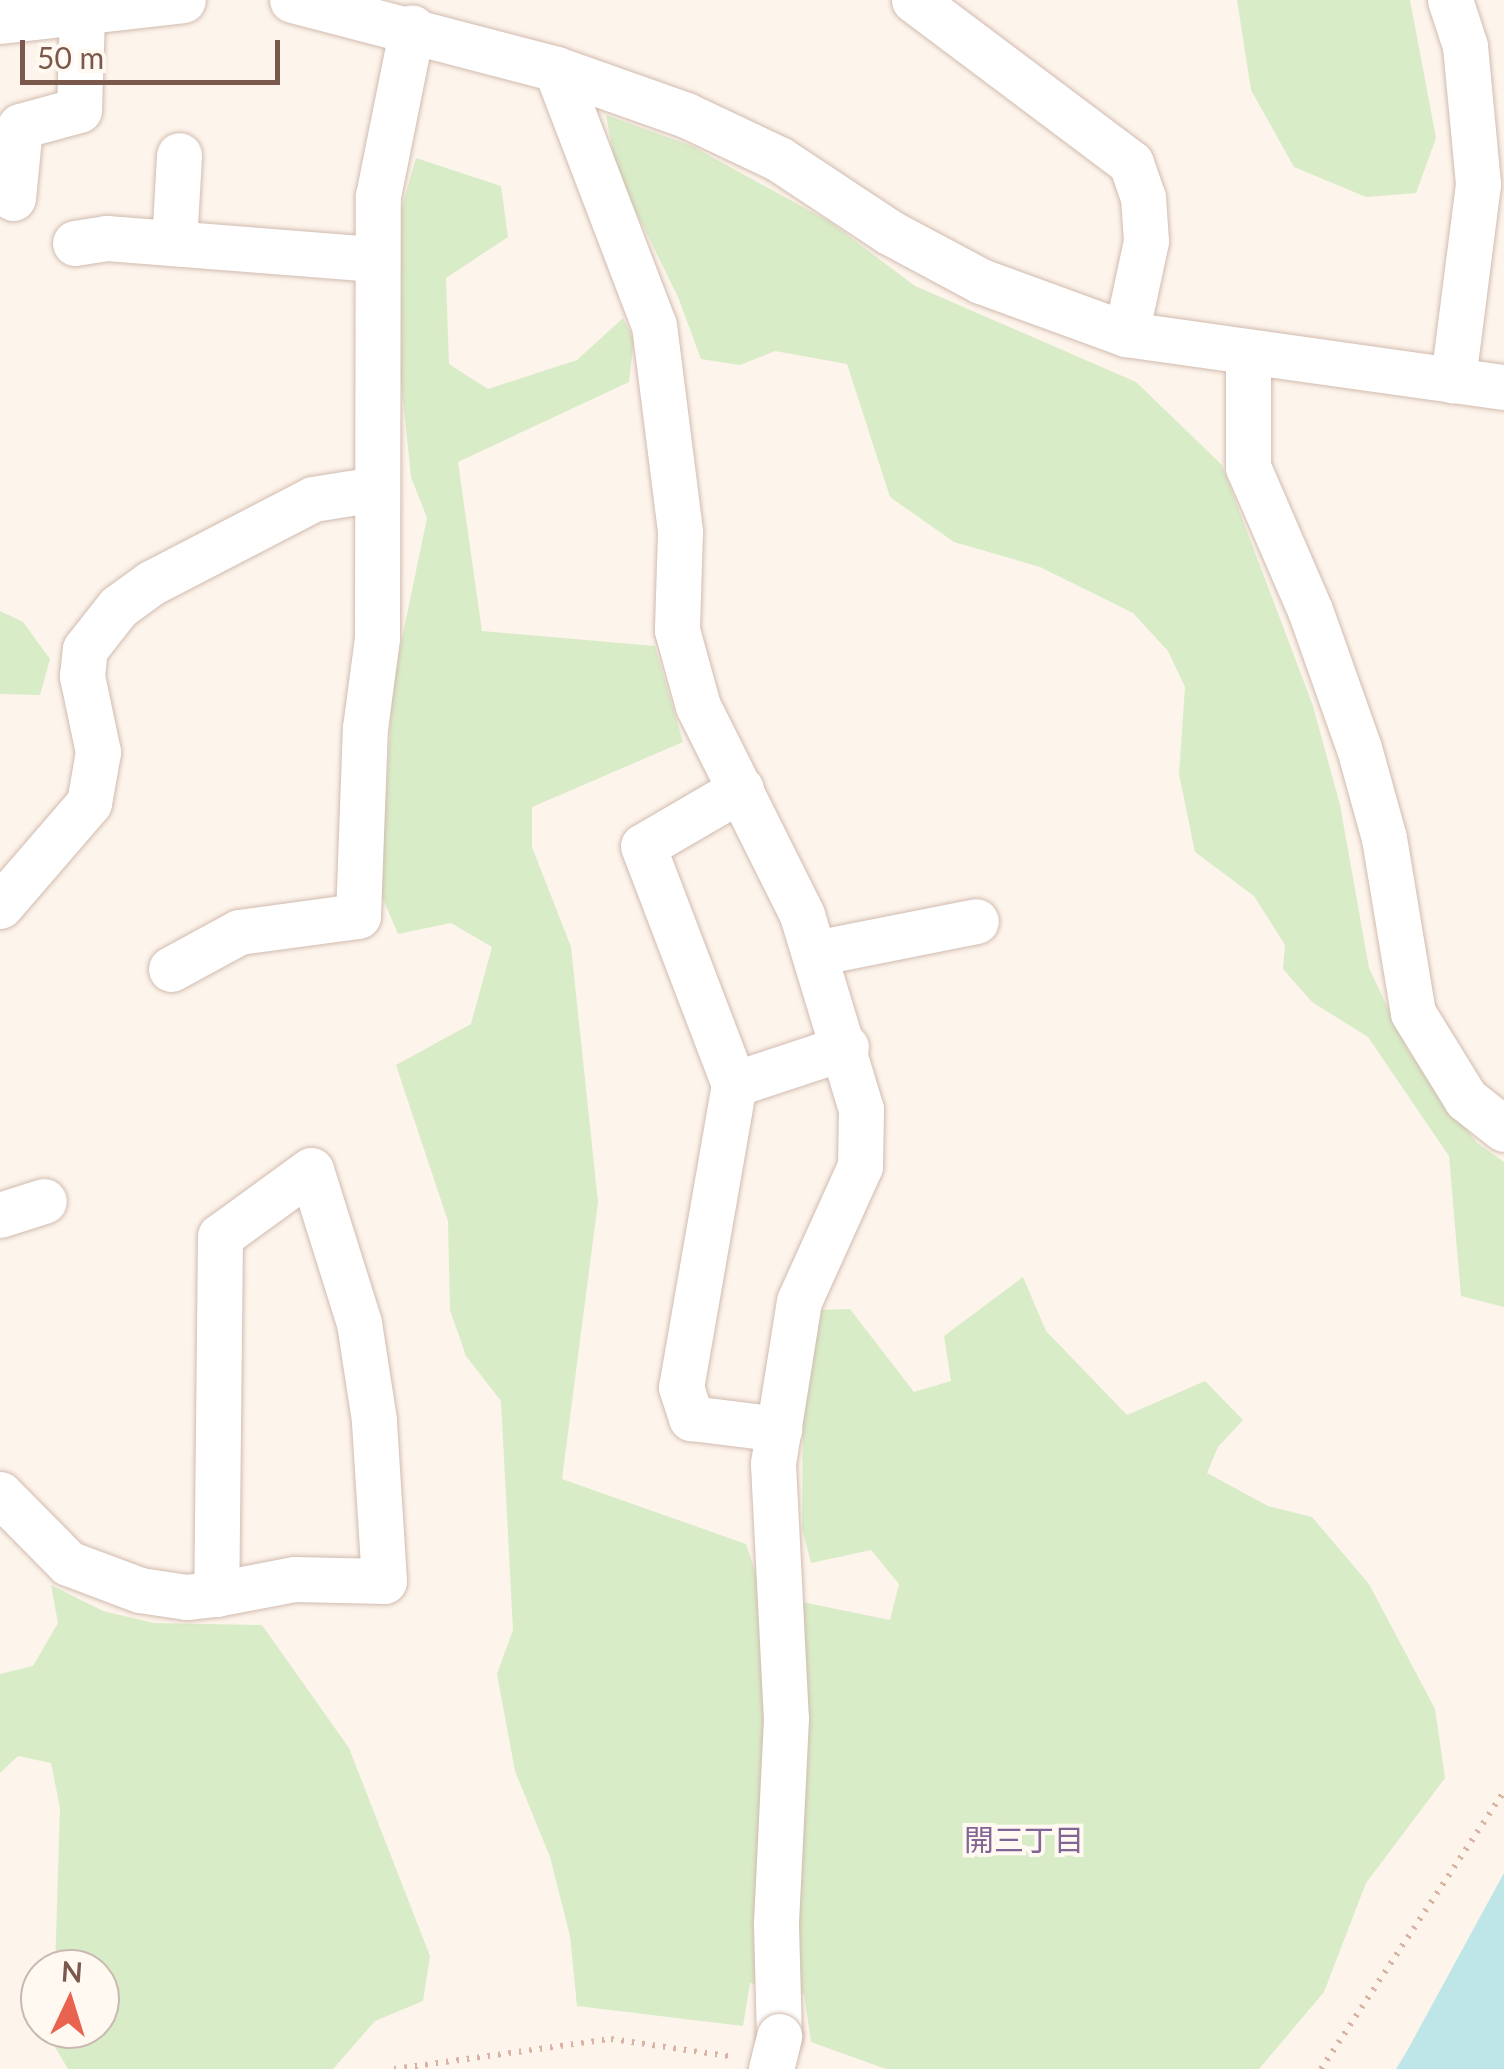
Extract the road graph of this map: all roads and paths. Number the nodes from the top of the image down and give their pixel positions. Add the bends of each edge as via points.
1 (183, 0) edge
2 (292, 0) edge
3 (914, 0) edge
4 (1450, 0) edge
5 (82, 14) junction
6 (0, 21) edge
7 (412, 27) junction
8 (556, 69) junction
9 (179, 155) dead end
10 (13, 198) dead end
11 (75, 243) dead end
12 (174, 244) junction
13 (376, 259) junction
14 (1126, 334) junction
15 (1248, 352) junction
16 (1453, 380) junction
17 (1504, 388) edge
18 (375, 488) junction
19 (741, 789) junction
20 (0, 906) edge
21 (976, 921) dead end
22 (815, 954) junction
23 (172, 970) dead end
24 (846, 1047) junction
25 (734, 1084) junction
26 (1504, 1128) edge
27 (44, 1201) dead end
28 (0, 1215) edge
29 (779, 1429) junction
30 (0, 1494) edge
31 (216, 1594) junction
32 (1504, 1791) edge
33 (765, 2055) edge
34 (394, 2069) edge
35 (1321, 2069) edge

1 - 5 street
2 - 7 street
3 - 14 street via 1131,163 1143,198 1146,240
4 - 16 street via 1466,46 1478,184
5 - 6 street
5 - 10 street via 79,110 20,126
7 - 8 street
7 - 13 street via 381,178
8 - 14 street via 686,115 780,159 892,233 981,281
8 - 19 street via 654,324 680,532 677,630 698,706
9 - 12 street
11 - 12 street via 106,238
12 - 13 street
13 - 18 street
14 - 15 street
15 - 16 street
15 - 26 street via 1248,466 1359,748 1384,838 1413,1013 1466,1099
16 - 17 street
18 - 20 street via 313,499 151,583 118,607 84,649 82,676 98,752 89,803
18 - 23 street via 377,638 358,916 239,932
19 - 22 street
19 - 25 street via 644,846
21 - 22 street
22 - 24 street
24 - 25 street
24 - 29 street via 861,1109 860,1166 799,1300
25 - 29 street via 680,1387 691,1418
27 - 28 street
29 - 33 street via 774,1464 786,1736
30 - 31 street via 42,1542 96,1578 186,1597
31 - 31 street via 294,1579 384,1581 374,1420 359,1323 311,1170 220,1236
32 - 35 path
33 - 34 path via 611,2039

